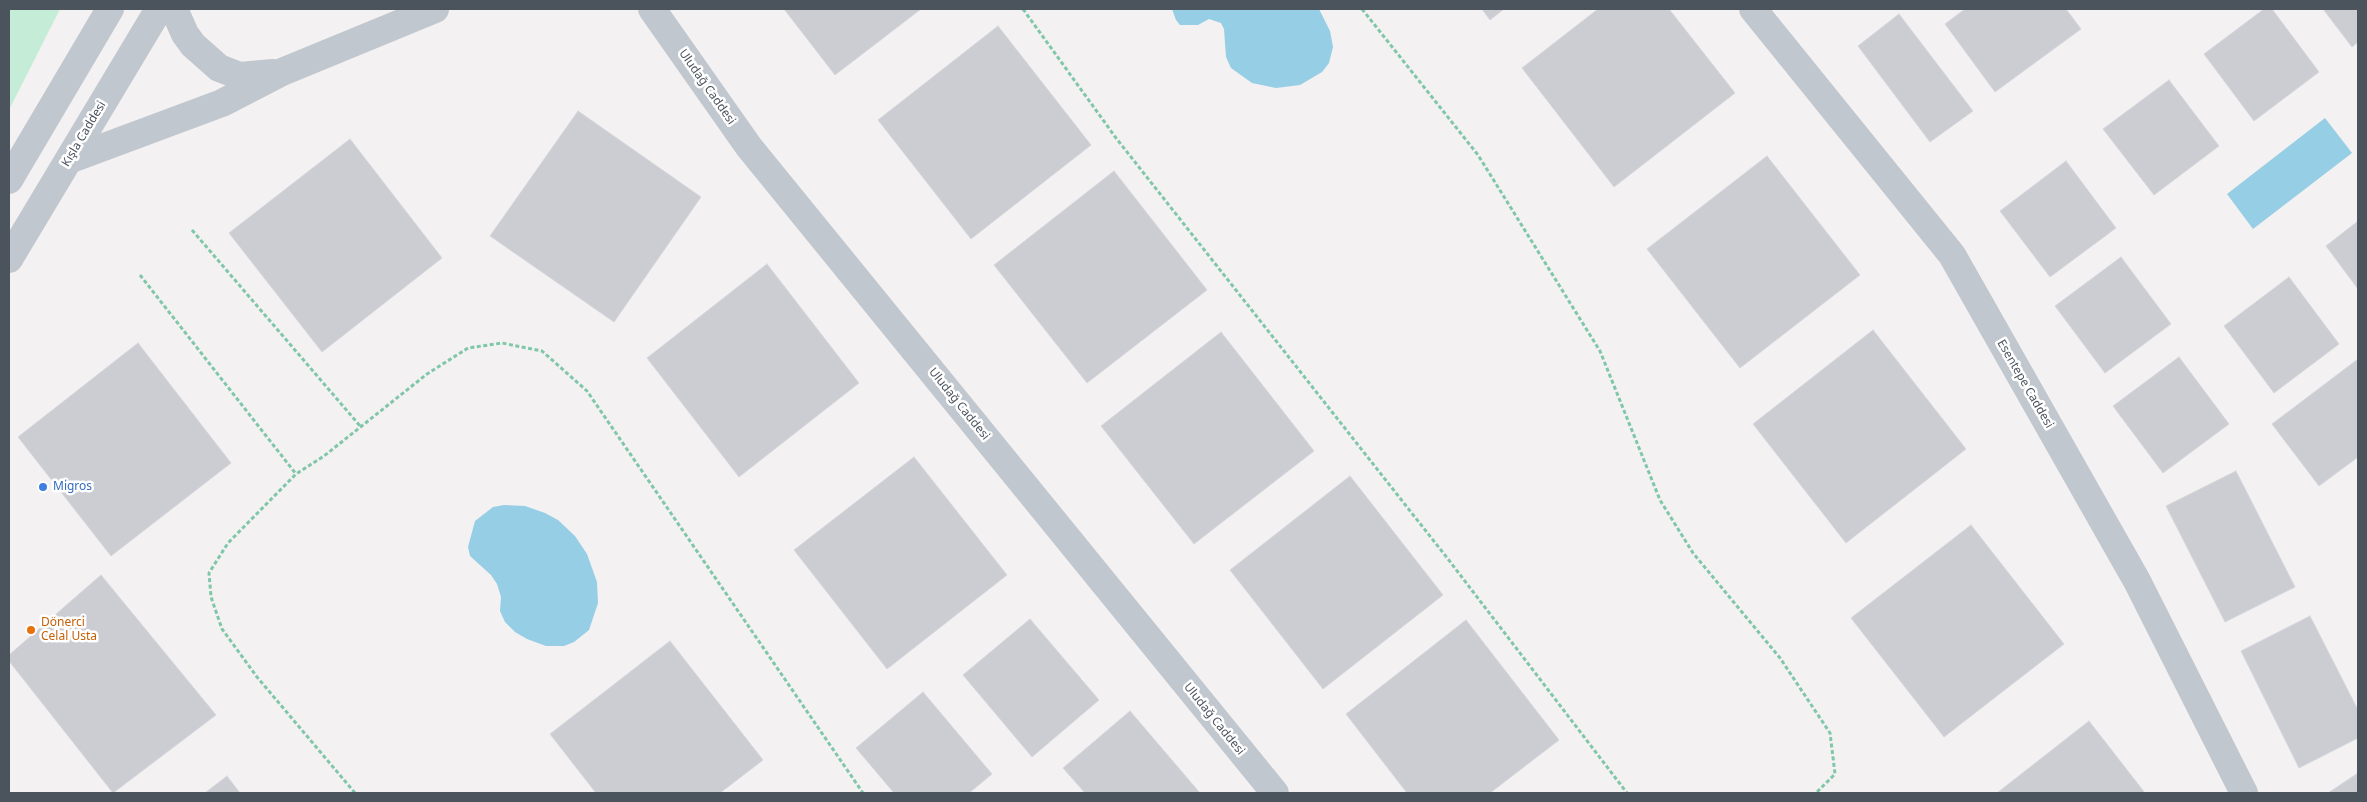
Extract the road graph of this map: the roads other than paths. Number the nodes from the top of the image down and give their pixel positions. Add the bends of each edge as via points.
1 (110, 9) edge
2 (159, 9) edge
3 (174, 9) edge
4 (434, 9) edge
5 (652, 9) edge
6 (1753, 9) edge
7 (282, 72) junction
8 (68, 160) junction
9 (9, 180) edge
10 (9, 259) edge
11 (1275, 793) edge
12 (2244, 793) edge

1 - 9 street
2 - 8 street, Kışla Caddesi
3 - 7 street via 193,45 219,68 240,76
4 - 7 street
5 - 11 street, Uludağ Caddesi via 749,147
6 - 12 street, Esentepe Caddesi via 1952,256 2137,581
7 - 8 street via 214,106
8 - 10 street, Kışla Caddesi

